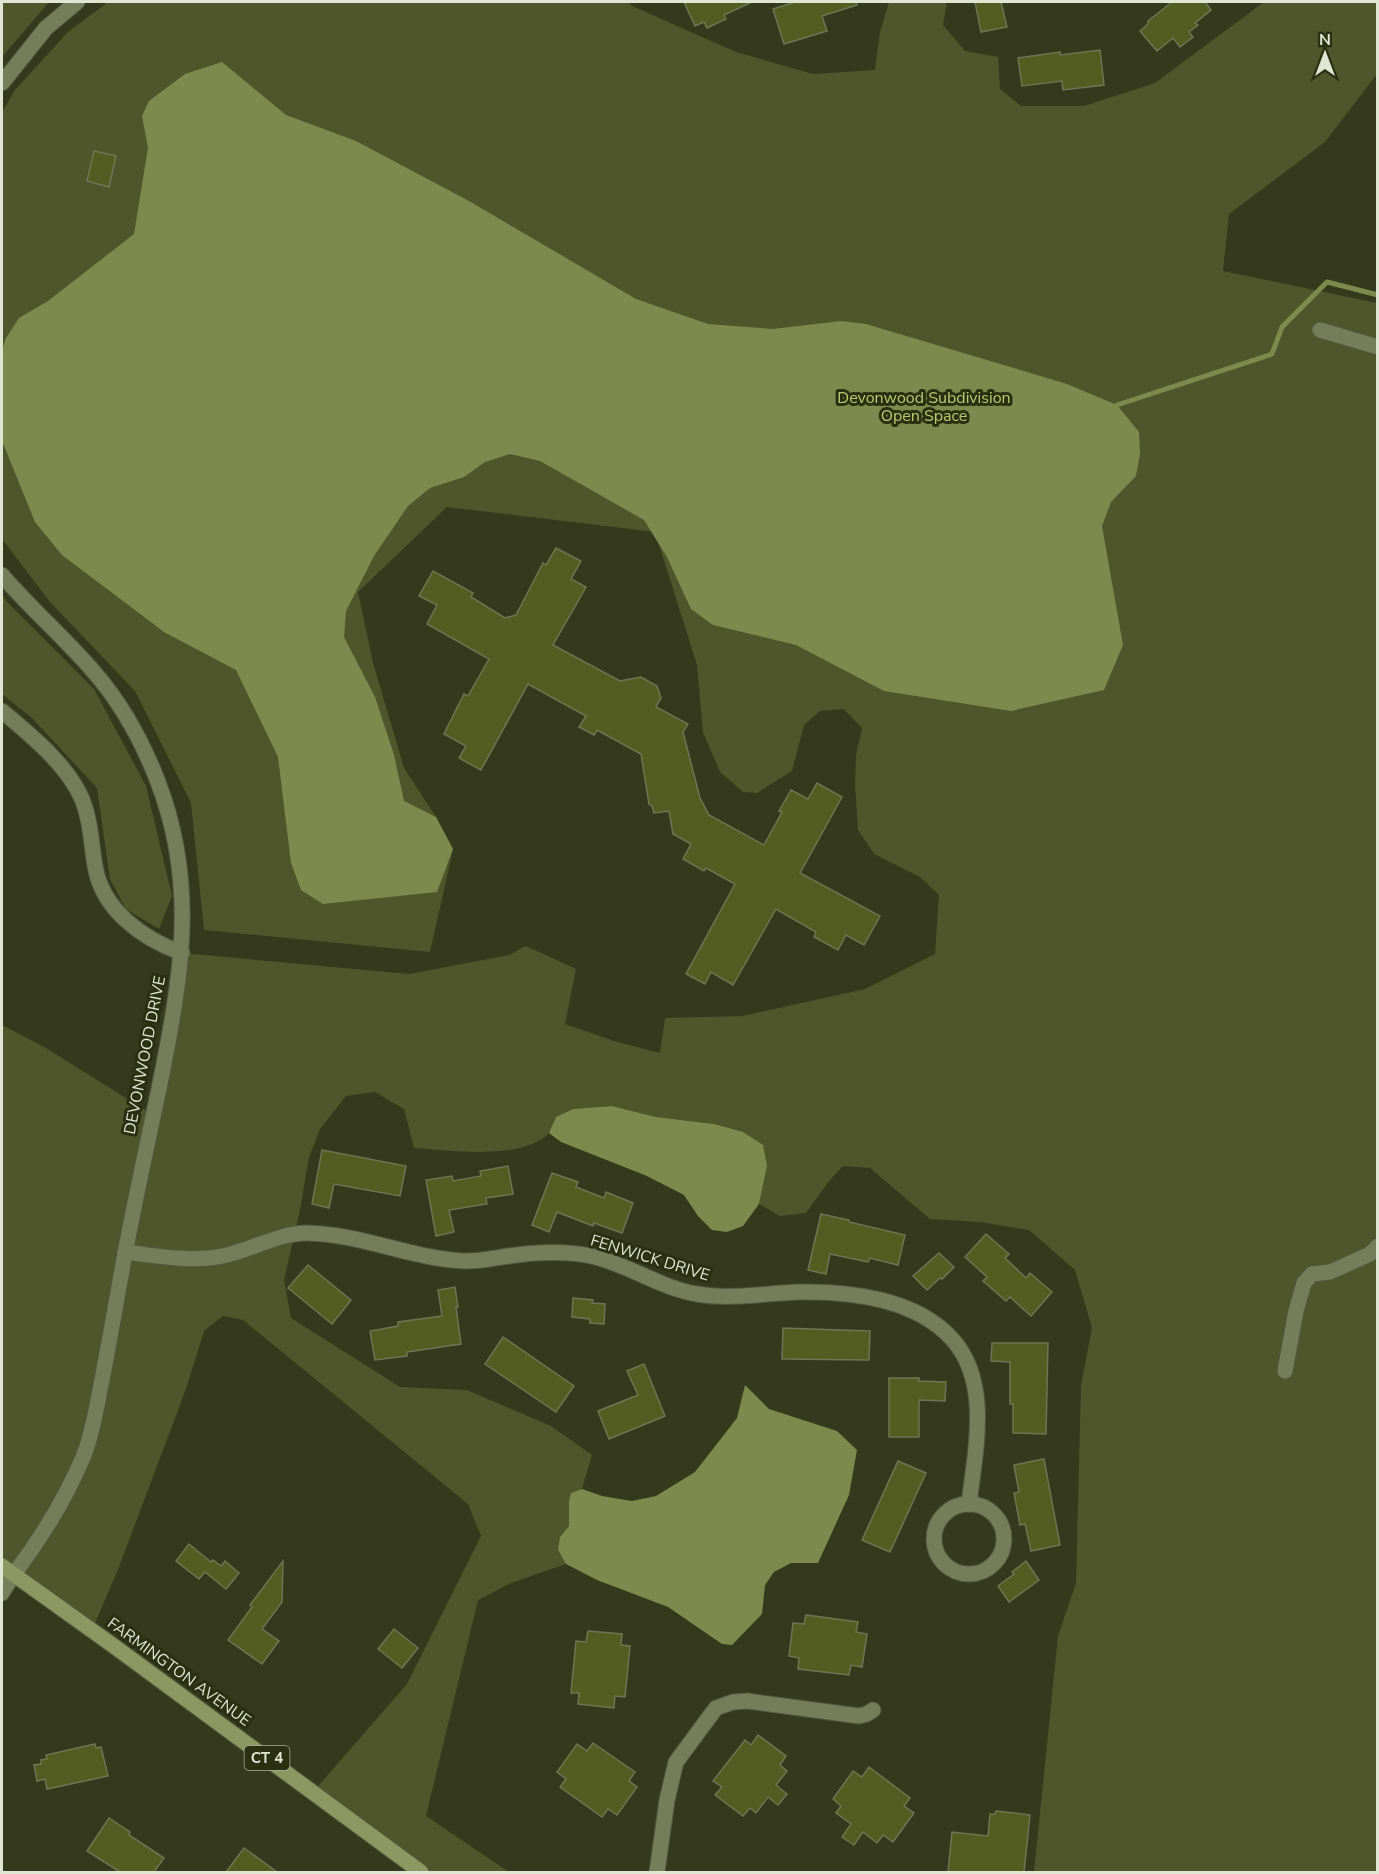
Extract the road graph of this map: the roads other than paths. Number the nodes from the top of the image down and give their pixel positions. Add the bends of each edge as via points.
1 (77, 2) edge
2 (2, 83) edge
3 (1320, 330) dead end
4 (1377, 347) edge
5 (2, 575) edge
6 (2, 711) edge
7 (182, 953) junction
8 (1377, 1246) edge
9 (125, 1252) junction
10 (1285, 1371) dead end
11 (969, 1504) junction
12 (7, 1570) edge
13 (2, 1593) edge
14 (873, 1710) dead end
15 (422, 1872) edge
16 (657, 1872) edge

1 - 2 street via 46,28
3 - 4 street
5 - 7 street, DEVONWOOD DRIVE via 95,673 138,738 172,826 181,883
6 - 7 street via 54,758 81,797 100,888 110,903 143,934
7 - 9 street, DEVONWOOD DRIVE via 172,1024
8 - 10 street via 1370,1254 1330,1272 1312,1274 1304,1284
9 - 11 street, FENWICK DRIVE via 208,1258 289,1235 320,1234 462,1261 540,1253 591,1256 695,1294 823,1293 893,1304 923,1316 947,1334 958,1347 972,1378 976,1405
9 - 12 street, DEVONWOOD DRIVE via 85,1451 60,1505 36,1544
11 - 11 street via 943,1515 934,1536 937,1553 944,1563 969,1574 994,1564 1005,1539 994,1514
12 - 13 street, DEVONWOOD DRIVE
12 - 15 main road, FARMINGTON AVENUE / CT 4
14 - 16 street via 859,1716 747,1701 716,1708 675,1765

